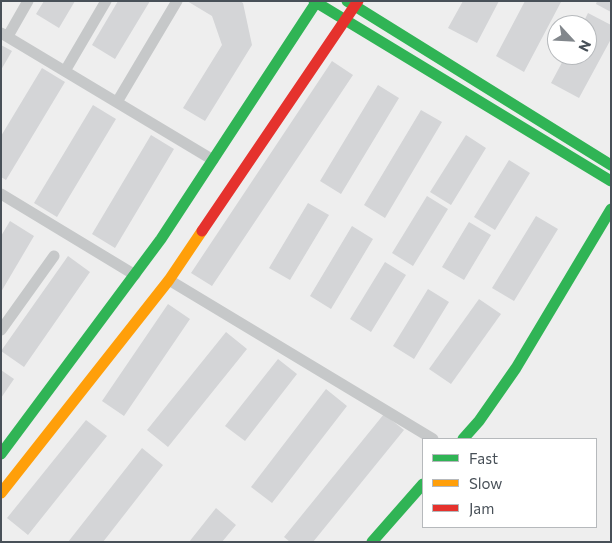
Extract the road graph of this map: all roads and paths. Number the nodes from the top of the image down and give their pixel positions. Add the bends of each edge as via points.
1 (28, 1) edge
2 (106, 1) edge
3 (177, 1) edge
4 (316, 2) edge
5 (353, 3) edge
6 (345, 20) junction
7 (4, 35) edge
8 (65, 71) junction
9 (117, 102) junction
10 (213, 160) junction
11 (611, 165) edge
12 (611, 181) edge
13 (1, 194) edge
14 (611, 209) edge
15 (54, 256) dead end
16 (135, 275) junction
17 (169, 280) junction
18 (1, 330) edge
19 (430, 438) edge
20 (464, 438) edge
21 (1, 454) edge
22 (422, 485) edge
23 (1, 493) edge
24 (372, 542) edge

1 - 7 street
2 - 8 street
3 - 9 street
4 - 6 main road
4 - 10 main road
5 - 6 main road
5 - 11 main road
6 - 12 main road
6 - 17 main road
7 - 8 street
8 - 9 street
9 - 10 street
10 - 16 main road
13 - 16 street
14 - 20 main road via 516,368
15 - 18 street
16 - 21 main road
17 - 19 street
17 - 23 main road
22 - 24 main road

